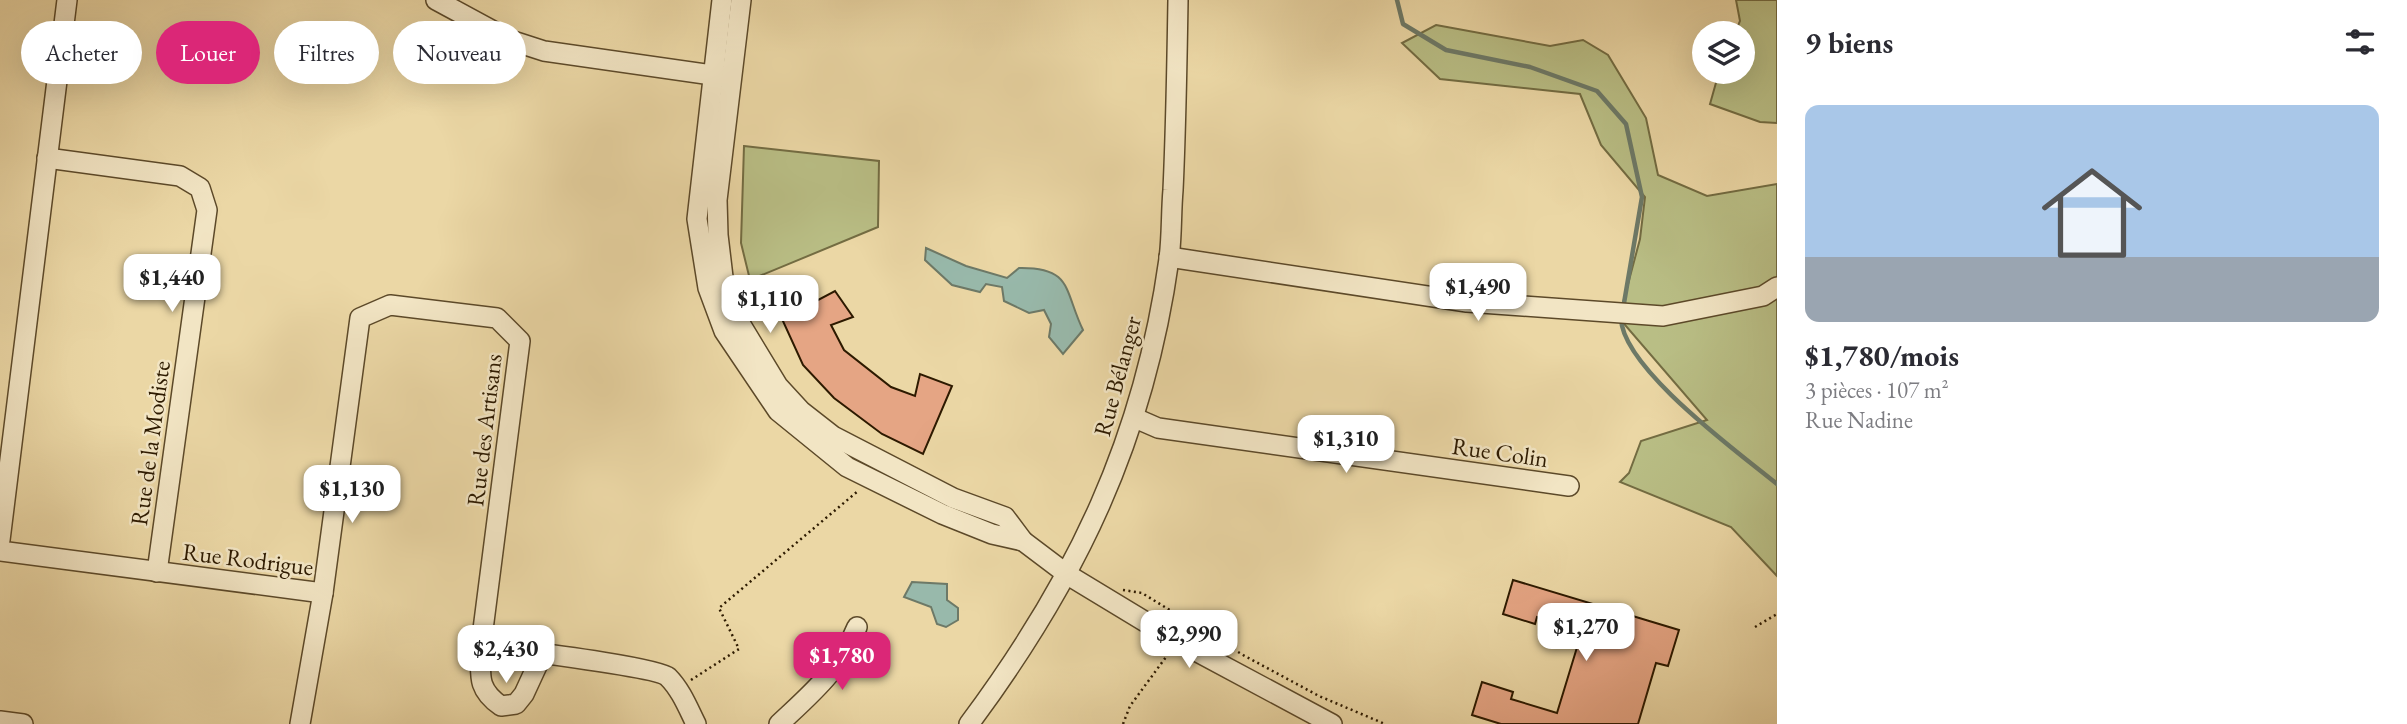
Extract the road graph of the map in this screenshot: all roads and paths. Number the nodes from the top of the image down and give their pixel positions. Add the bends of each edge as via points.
1 (67, 0) edge
2 (436, 0) edge
3 (722, 0) edge
4 (741, 0) edge
5 (1178, 0) edge
6 (723, 76) junction
7 (47, 158) junction
8 (1169, 257) junction
9 (1777, 288) edge
10 (1135, 418) junction
11 (870, 479) junction
12 (1569, 486) dead end
13 (0, 540) edge
14 (1023, 541) junction
15 (0, 551) edge
16 (157, 572) junction
17 (1068, 575) junction
18 (323, 593) junction
19 (1112, 601) junction
20 (1777, 614) edge
21 (1755, 626) dead end
22 (857, 627) dead end
23 (481, 645) junction
24 (542, 655) junction
25 (1166, 657) dead end
26 (677, 689) junction
27 (0, 721) edge
28 (23, 724) edge
29 (300, 724) edge
30 (695, 724) edge
31 (779, 724) edge
32 (969, 724) edge
33 (1123, 724) edge
34 (1332, 724) edge
35 (1385, 724) edge

1 - 7 street
2 - 6 street via 510,40 544,51
3 - 6 street
4 - 6 street
5 - 8 street, Rue Bélanger
6 - 11 street via 697,219 708,288 724,331 778,411 847,467
6 - 14 street via 718,235 723,277 738,320 763,365 801,411 833,436 953,498 1005,517
7 - 13 street
7 - 16 street, Rue de la Modiste via 180,176 200,188 207,210
8 - 9 street via 1467,302 1662,316 1763,296
8 - 10 street, Rue Bélanger via 1150,364
10 - 12 street, Rue Colin via 1158,428
10 - 17 street, Rue Bélanger
11 - 14 street via 992,534
11 - 26 path via 719,608 739,649
14 - 17 street
15 - 16 street, Rue Rodrigue
16 - 18 street, Rue Rodrigue
17 - 19 street
17 - 32 street, Rue Bélanger via 1020,656
18 - 23 street, Rue des Artisans via 360,318 390,305 497,318 520,341
18 - 29 street, Rue des Artisans
19 - 34 street
19 - 35 path via 1125,588 1142,593 1308,690
20 - 21 path
22 - 31 street via 830,676
23 - 24 street
23 - 24 street, Rue des Artisans via 480,684 501,706 516,704
24 - 26 street via 666,675
25 - 33 path via 1130,706
26 - 30 street
27 - 28 street

